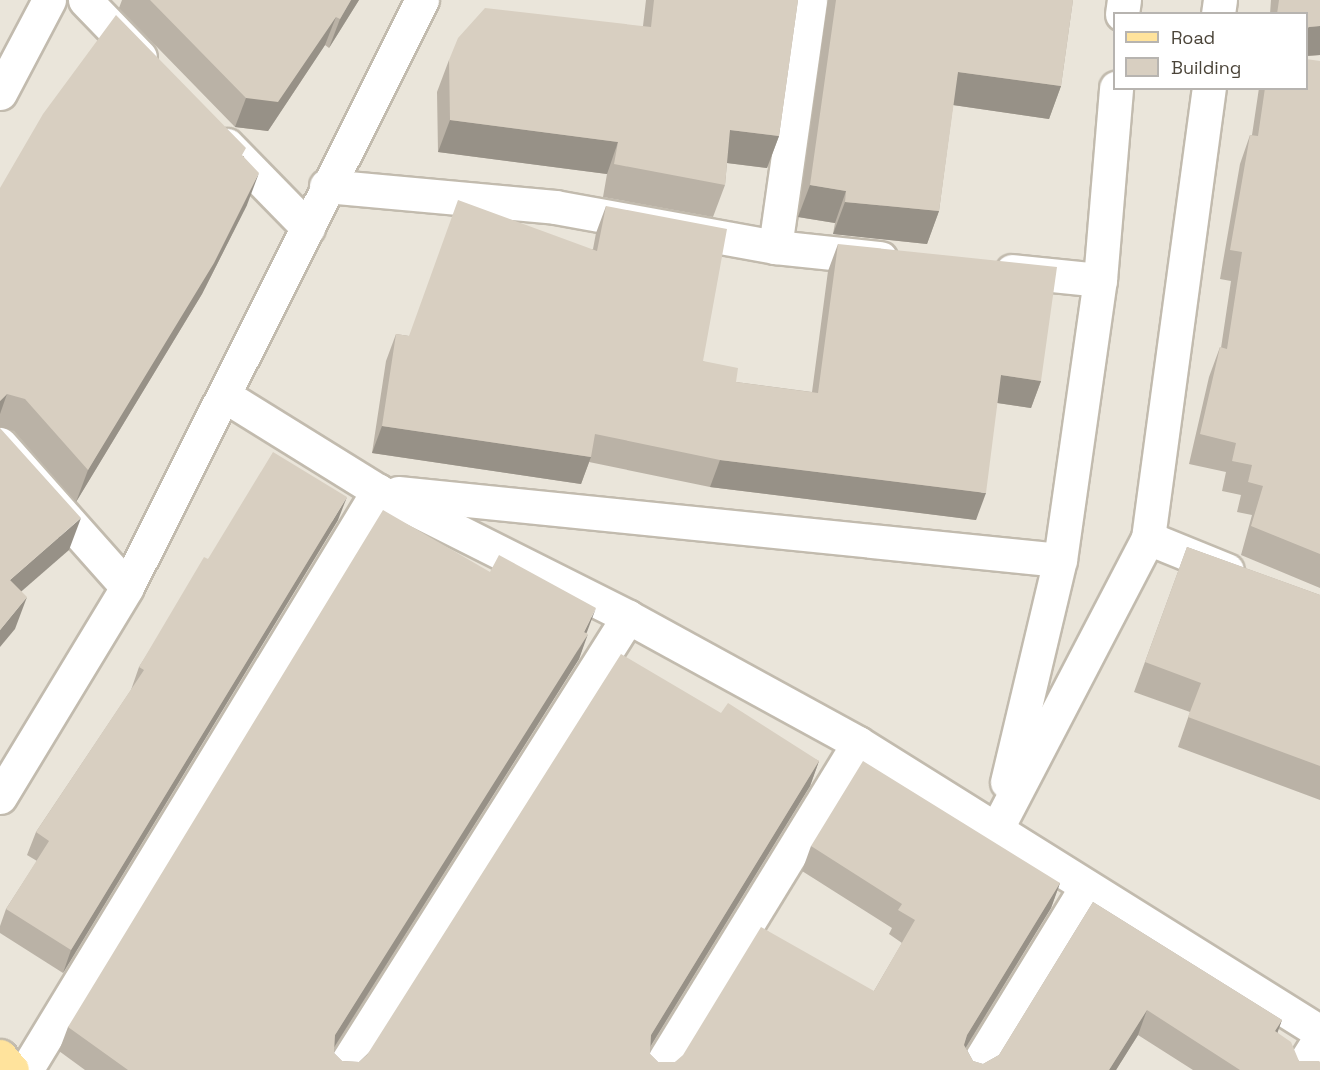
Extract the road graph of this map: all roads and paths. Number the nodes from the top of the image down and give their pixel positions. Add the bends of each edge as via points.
1 (49, 0) edge
2 (85, 0) edge
3 (422, 0) edge
4 (810, 0) edge
5 (159, 76) edge
6 (1116, 90) edge
7 (1209, 90) edge
8 (0, 93) edge
9 (201, 118) edge
10 (326, 186) junction
11 (308, 228) junction
12 (775, 247) junction
13 (914, 261) edge
14 (984, 268) edge
15 (1100, 280) junction
16 (225, 396) junction
17 (0, 444) edge
18 (378, 490) junction
19 (1148, 538) junction
20 (1060, 560) junction
21 (1256, 582) edge
22 (127, 587) junction
23 (628, 617) junction
24 (858, 743) junction
25 (0, 797) edge
26 (996, 830) junction
27 (1086, 887) junction
28 (1320, 1032) edge
29 (1320, 1038) edge
30 (0, 1056) edge
31 (12, 1070) edge
32 (26, 1070) edge
33 (342, 1070) edge
34 (658, 1070) edge
35 (974, 1070) edge
36 (1300, 1070) edge

1 - 8 street
2 - 5 street
3 - 10 street
4 - 12 street
6 - 15 street
7 - 19 street
9 - 11 street
10 - 11 street
10 - 12 street via 555,207
11 - 16 street
12 - 13 street
14 - 15 street
15 - 20 street
16 - 18 street
16 - 22 street
17 - 22 street
18 - 20 street
18 - 23 street
18 - 32 street
19 - 21 street
19 - 26 street
20 - 26 street
22 - 25 street
23 - 24 street
23 - 33 street
24 - 26 street
24 - 34 street
26 - 27 street
27 - 28 street
27 - 35 street
29 - 36 street
30 - 31 main road

